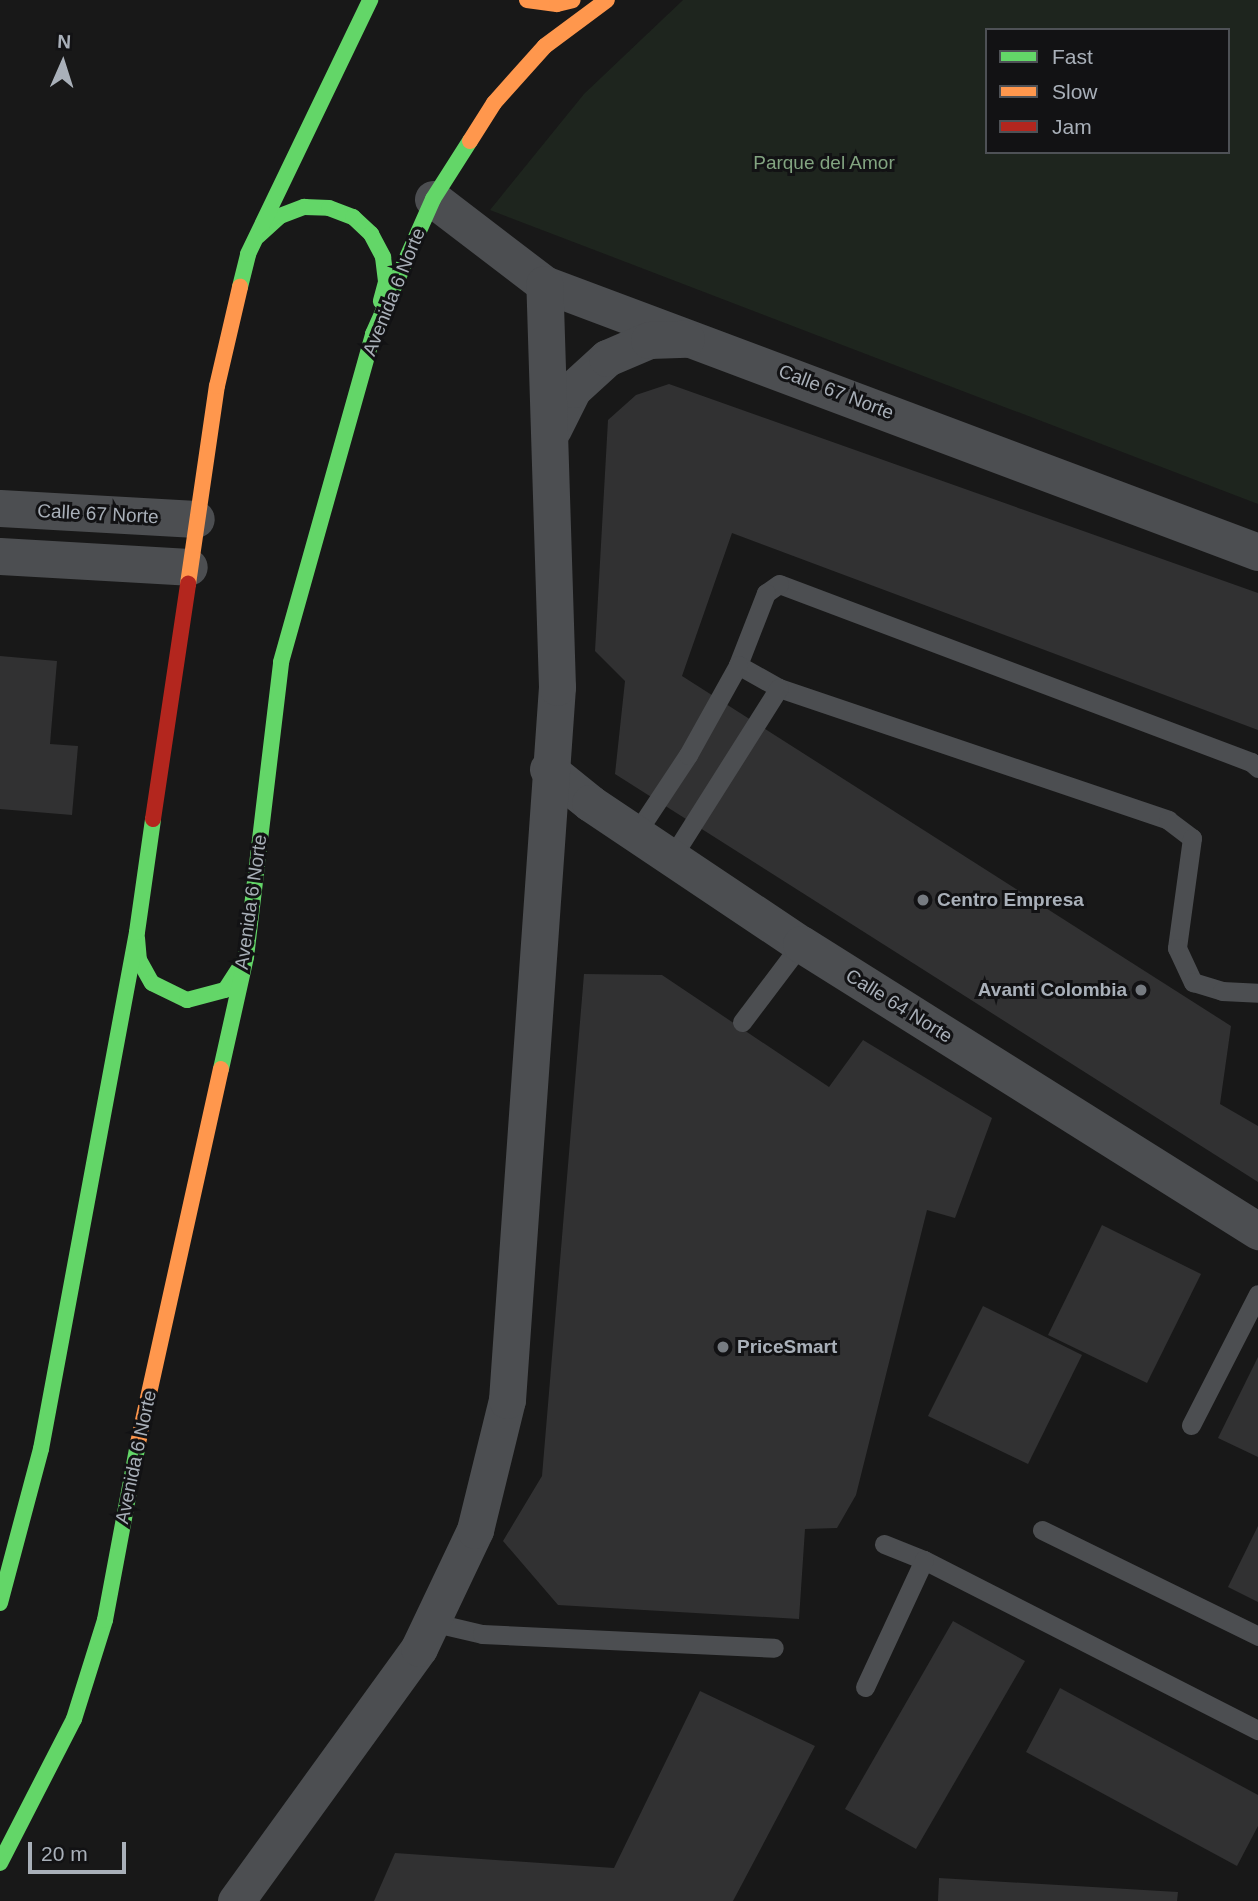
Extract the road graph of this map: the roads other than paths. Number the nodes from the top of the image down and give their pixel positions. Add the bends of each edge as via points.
1 (370, 0) edge
2 (527, 0) edge
3 (573, 0) edge
4 (607, 0) edge
5 (433, 199) junction
6 (248, 254) junction
7 (544, 284) junction
8 (373, 334) junction
9 (695, 338) junction
10 (552, 429) junction
11 (0, 508) edge
12 (196, 519) junction
13 (1258, 552) edge
14 (0, 556) edge
15 (189, 567) junction
16 (738, 665) junction
17 (779, 688) junction
18 (1258, 768) edge
19 (548, 769) junction
20 (636, 832) junction
21 (673, 857) junction
22 (137, 932) junction
23 (801, 944) junction
24 (246, 957) junction
25 (1258, 993) edge
26 (742, 1022) dead end
27 (1258, 1231) edge
28 (1258, 1294) edge
29 (1191, 1425) dead end
30 (1042, 1530) dead end
31 (884, 1544) dead end
32 (924, 1560) junction
33 (0, 1603) edge
34 (431, 1622) junction
35 (1258, 1636) edge
36 (774, 1648) dead end
37 (865, 1687) dead end
38 (1258, 1730) edge
39 (0, 1863) edge
40 (247, 1895) edge

1 - 6 main road
2 - 3 main road
4 - 5 main road, Avenida 6 Norte via 545,46 494,103
5 - 7 street, Calle 67 Norte
5 - 8 main road, Avenida 6 Norte
6 - 8 main road via 261,232 280,216 304,207 329,208 353,217 372,234 383,257 386,282
6 - 12 main road via 218,386
7 - 9 street, Calle 67 Norte
7 - 10 street
8 - 24 main road, Avenida 6 Norte via 281,662
9 - 10 street via 649,340 607,358 573,389
9 - 13 street, Calle 67 Norte
10 - 19 street via 557,687
11 - 12 street, Calle 67 Norte
12 - 15 main road
14 - 15 street
15 - 22 main road
16 - 17 lane
16 - 18 lane via 766,593 779,584
16 - 20 lane via 688,755
17 - 21 lane
17 - 25 lane via 1168,820 1192,838 1177,948 1193,982 1222,991
19 - 20 street, Calle 64 Norte
19 - 34 street via 507,1400 475,1530
20 - 21 street, Calle 64 Norte
21 - 23 street, Calle 64 Norte
22 - 24 main road via 144,972 174,997 200,999 225,990 242,970
22 - 33 main road via 41,1449
23 - 26 lane
23 - 27 street, Calle 64 Norte
24 - 39 main road, Avenida 6 Norte via 128,1489 105,1620 74,1719
28 - 29 lane
30 - 35 lane
31 - 32 lane
32 - 37 lane
32 - 38 lane
34 - 36 lane via 482,1634
34 - 40 street via 405,1673

